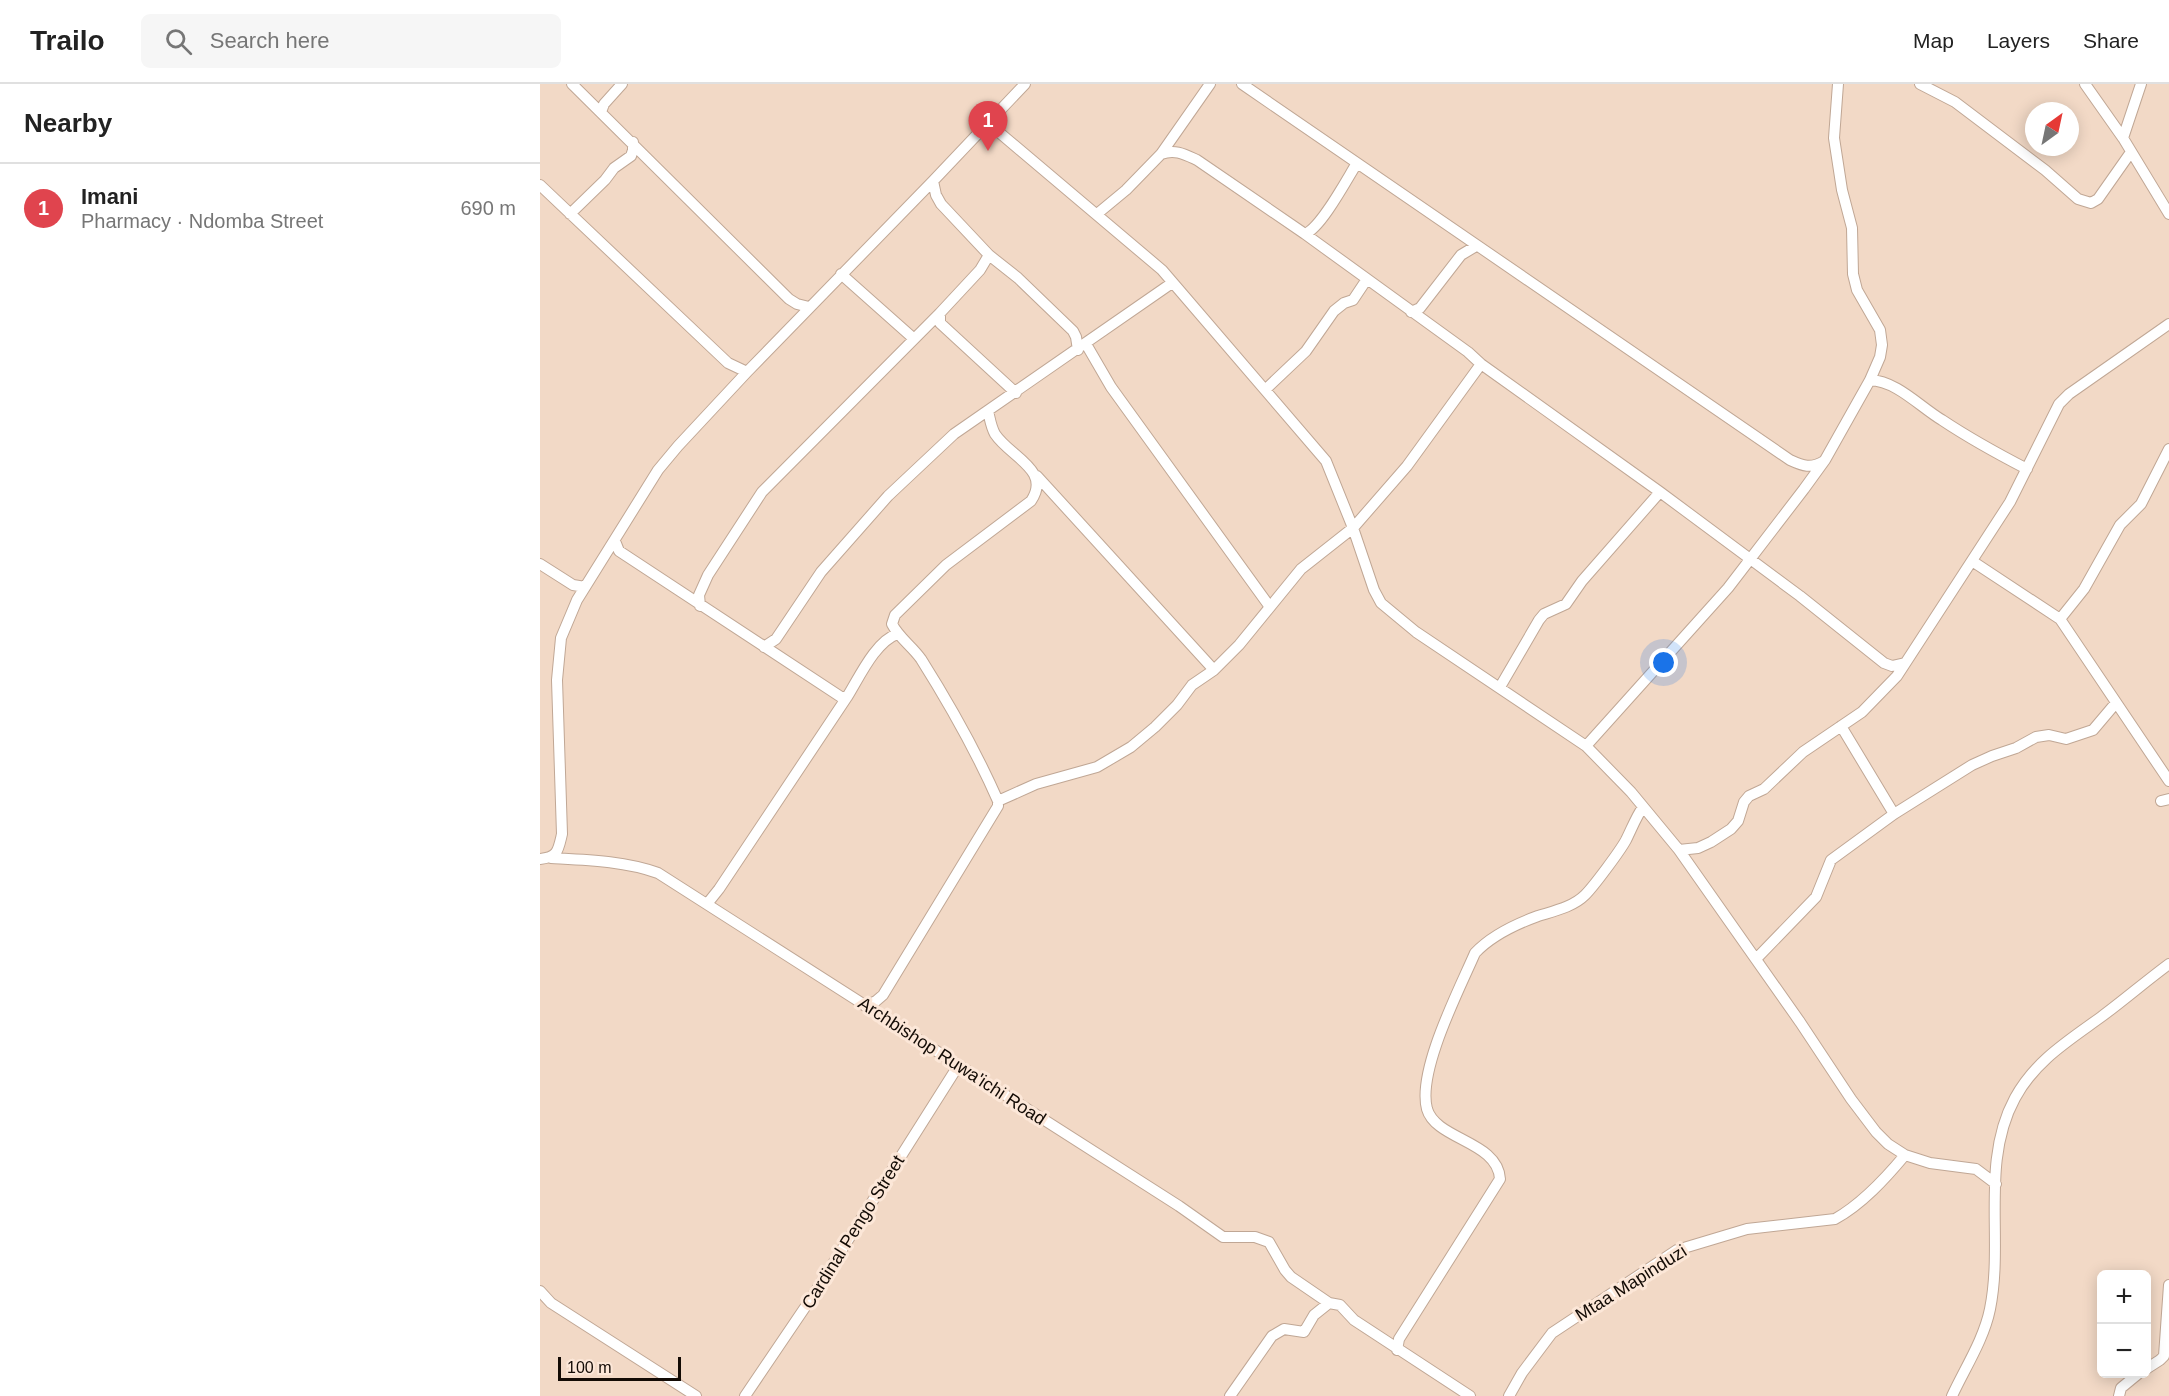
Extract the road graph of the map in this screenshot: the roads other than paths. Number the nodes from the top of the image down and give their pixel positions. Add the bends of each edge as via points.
1 (572, 84) edge
2 (622, 84) edge
3 (1210, 84) edge
4 (1242, 84) edge
5 (1838, 84) edge
6 (1920, 84) edge
7 (2085, 84) edge
8 (2141, 84) edge
9 (1023, 85) edge
10 (601, 112) junction
11 (2131, 113) junction
12 (2111, 121) junction
13 (988, 123) junction
14 (1178, 132) junction
15 (2123, 138) junction
16 (633, 142) junction
17 (1179, 151) junction
18 (2131, 152) junction
19 (1161, 154) junction
20 (1357, 163) junction
21 (933, 182) junction
22 (540, 184) edge
23 (570, 214) junction
24 (1097, 214) junction
25 (2169, 214) edge
26 (1305, 234) junction
27 (1476, 246) junction
28 (990, 255) junction
29 (841, 273) junction
30 (1367, 279) junction
31 (1172, 283) junction
32 (809, 307) junction
33 (1411, 312) junction
34 (940, 313) junction
35 (2169, 324) edge
36 (913, 339) junction
37 (1082, 347) junction
38 (1481, 364) junction
39 (747, 372) junction
40 (1870, 380) junction
41 (1266, 389) junction
42 (1016, 393) junction
43 (988, 411) junction
44 (2169, 449) edge
45 (1824, 460) junction
46 (2026, 469) junction
47 (1035, 474) junction
48 (1660, 492) junction
49 (1353, 528) junction
50 (615, 541) junction
51 (1750, 559) junction
52 (1972, 561) junction
53 (540, 564) edge
54 (585, 587) junction
55 (700, 606) junction
56 (1270, 607) junction
57 (2060, 619) junction
58 (897, 634) junction
59 (764, 647) junction
60 (1905, 663) junction
61 (1214, 670) junction
62 (1500, 687) junction
63 (847, 697) junction
64 (2115, 704) junction
65 (1841, 726) junction
66 (1586, 746) junction
67 (2169, 781) edge
68 (999, 801) junction
69 (1643, 807) junction
70 (1894, 814) junction
71 (1679, 850) junction
72 (546, 858) edge
73 (707, 904) junction
74 (1756, 959) junction
75 (2169, 964) edge
76 (865, 1006) junction
77 (958, 1066) junction
78 (1905, 1155) junction
79 (1997, 1159) junction
80 (1976, 1169) junction
81 (1996, 1184) junction
82 (2169, 1285) edge
83 (540, 1291) edge
84 (1329, 1303) junction
85 (1395, 1344) junction
86 (2151, 1366) edge
87 (2133, 1378) edge
88 (696, 1396) edge
89 (745, 1396) edge
90 (1230, 1396) edge
91 (1470, 1396) edge
92 (1509, 1396) edge
93 (1952, 1396) edge
94 (2119, 1396) edge

1 - 10 street
2 - 10 street
3 - 14 street
4 - 20 street
5 - 40 street via 1834,138 1852,228 1853,274 1857,290 1880,330 1882,345
6 - 18 street via 1955,102 2078,199 2091,203 2098,199
7 - 12 street
8 - 11 street
9 - 13 street
10 - 16 street
11 - 12 street
11 - 15 street
12 - 15 street
13 - 21 street
13 - 24 street
14 - 17 street
14 - 19 street
15 - 18 street
16 - 23 street via 631,156 614,168
16 - 32 street via 789,299
17 - 19 street
17 - 26 street
18 - 25 street
19 - 24 street
20 - 26 street via 1326,213
20 - 27 street
21 - 28 street via 941,204
21 - 29 street
22 - 23 street
23 - 39 street via 728,363
24 - 31 street
26 - 30 street
27 - 33 street via 1457,260 1420,308
27 - 45 street via 1790,460 1814,466
28 - 34 street
28 - 37 street via 1073,331
29 - 32 street
29 - 36 street
30 - 33 street
30 - 41 street via 1353,300 1334,311 1306,351
31 - 37 street
31 - 41 street
32 - 39 street
33 - 38 street
34 - 36 street
34 - 42 street via 940,323
35 - 46 street via 2058,404
36 - 55 street via 762,492 708,575 699,595
37 - 42 street
37 - 56 street
38 - 48 street
38 - 49 street via 1407,466
39 - 50 street via 658,470
40 - 45 street
40 - 46 street via 1900,391
41 - 49 street via 1326,461
42 - 43 street
43 - 47 street via 996,436
43 - 59 street via 954,434 888,496 820,572 780,634
44 - 57 street via 2141,504 2120,525 2084,589
45 - 51 street
46 - 52 street
47 - 58 street via 1038,492 1031,501 946,565 895,615 892,624
47 - 61 street
48 - 51 street
48 - 62 street via 1566,604 1539,620
49 - 56 street via 1301,569
49 - 62 street via 1381,603 1416,632
50 - 54 street
50 - 55 street via 619,551
51 - 60 street via 1884,663
51 - 66 street
52 - 57 street
52 - 60 street
53 - 54 street via 573,585
54 - 72 street via 561,638 557,680 562,834 559,848
55 - 59 street
56 - 61 street
57 - 64 street
58 - 63 street via 880,645
58 - 68 street via 919,656 973,745
59 - 63 street via 834,694
60 - 65 street via 1862,712
61 - 68 street via 1192,685 1178,705 1131,747 1097,767 1036,784
62 - 66 street
63 - 73 street
64 - 67 street
64 - 70 street via 2093,730 2066,739 2036,737 1972,765
65 - 70 street
65 - 71 street via 1803,752 1764,789 1749,796 1731,829 1698,848
66 - 69 street
68 - 76 street via 883,995
69 - 71 street
69 - 85 street via 1626,840 1584,896 1507,930 1475,953 1431,1060 1427,1107 1437,1123 1490,1156 1497,1164 1500,1179
70 - 74 street via 1831,860 1816,897
71 - 74 street
72 - 73 street, Archbishop Ruwa'ichi Road via 641,867 658,873
73 - 76 street, Archbishop Ruwa'ichi Road
74 - 78 street via 1857,1107 1888,1144
75 - 79 street via 2063,1043 2032,1073 2003,1124
76 - 77 street, Archbishop Ruwa'ichi Road
77 - 84 street, Archbishop Ruwa'ichi Road via 1223,1237 1269,1242 1291,1277
77 - 89 street, Cardinal Pengo Street
78 - 80 street via 1930,1163
78 - 92 street, Mtaa Mapinduzi via 1884,1180 1835,1219 1747,1229 1677,1250 1552,1333
79 - 80 street
79 - 81 street
80 - 81 street
81 - 93 street via 1995,1272 1990,1308 1984,1331
82 - 86 street via 2164,1356
83 - 88 street via 551,1304
84 - 85 street via 1340,1305 1354,1320
84 - 90 street via 1314,1315 1304,1332 1284,1329 1272,1336
85 - 91 street
87 - 94 street via 2121,1388

